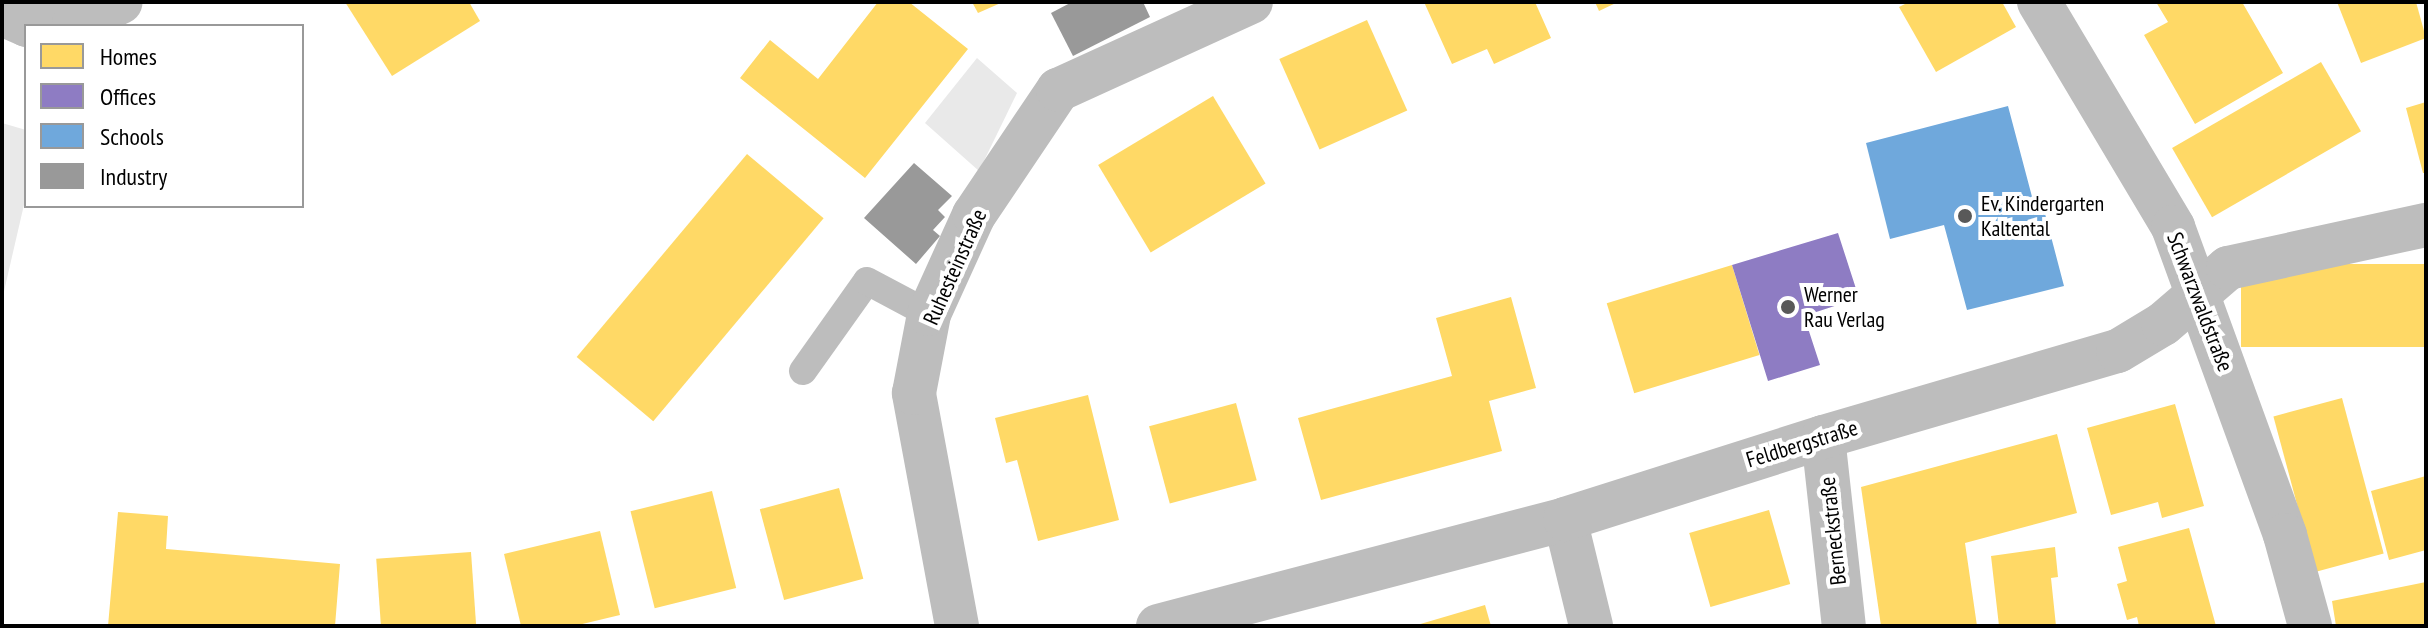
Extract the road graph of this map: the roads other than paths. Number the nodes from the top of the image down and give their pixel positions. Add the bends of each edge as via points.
1 (121, 2) edge
2 (1251, 2) edge
3 (2039, 2) edge
4 (2, 14) edge
5 (25, 24) edge
6 (50, 24) edge
7 (2426, 225) edge
8 (2198, 294) junction
9 (929, 314) junction
10 (803, 371) dead end
11 (1823, 437) junction
12 (1565, 519) junction
13 (957, 626) edge
14 (1158, 626) edge
15 (1591, 626) edge
16 (1844, 626) edge
17 (2310, 626) edge

1 - 6 street via 74,23
2 - 9 street, Ruhesteinstraße via 1058,90 974,215
3 - 8 street, Schwarzwaldstraße via 2173,227
4 - 5 street
7 - 8 street, Feldbergstraße via 2228,268
8 - 11 street, Feldbergstraße via 2163,324 2118,351
8 - 17 street, Schwarzwaldstraße via 2285,535
9 - 10 lane via 867,281
9 - 13 street, Ruhesteinstraße via 914,393
11 - 12 street, Feldbergstraße
11 - 16 street, Berneckstraße
12 - 14 street, Feldbergstraße
12 - 15 street

